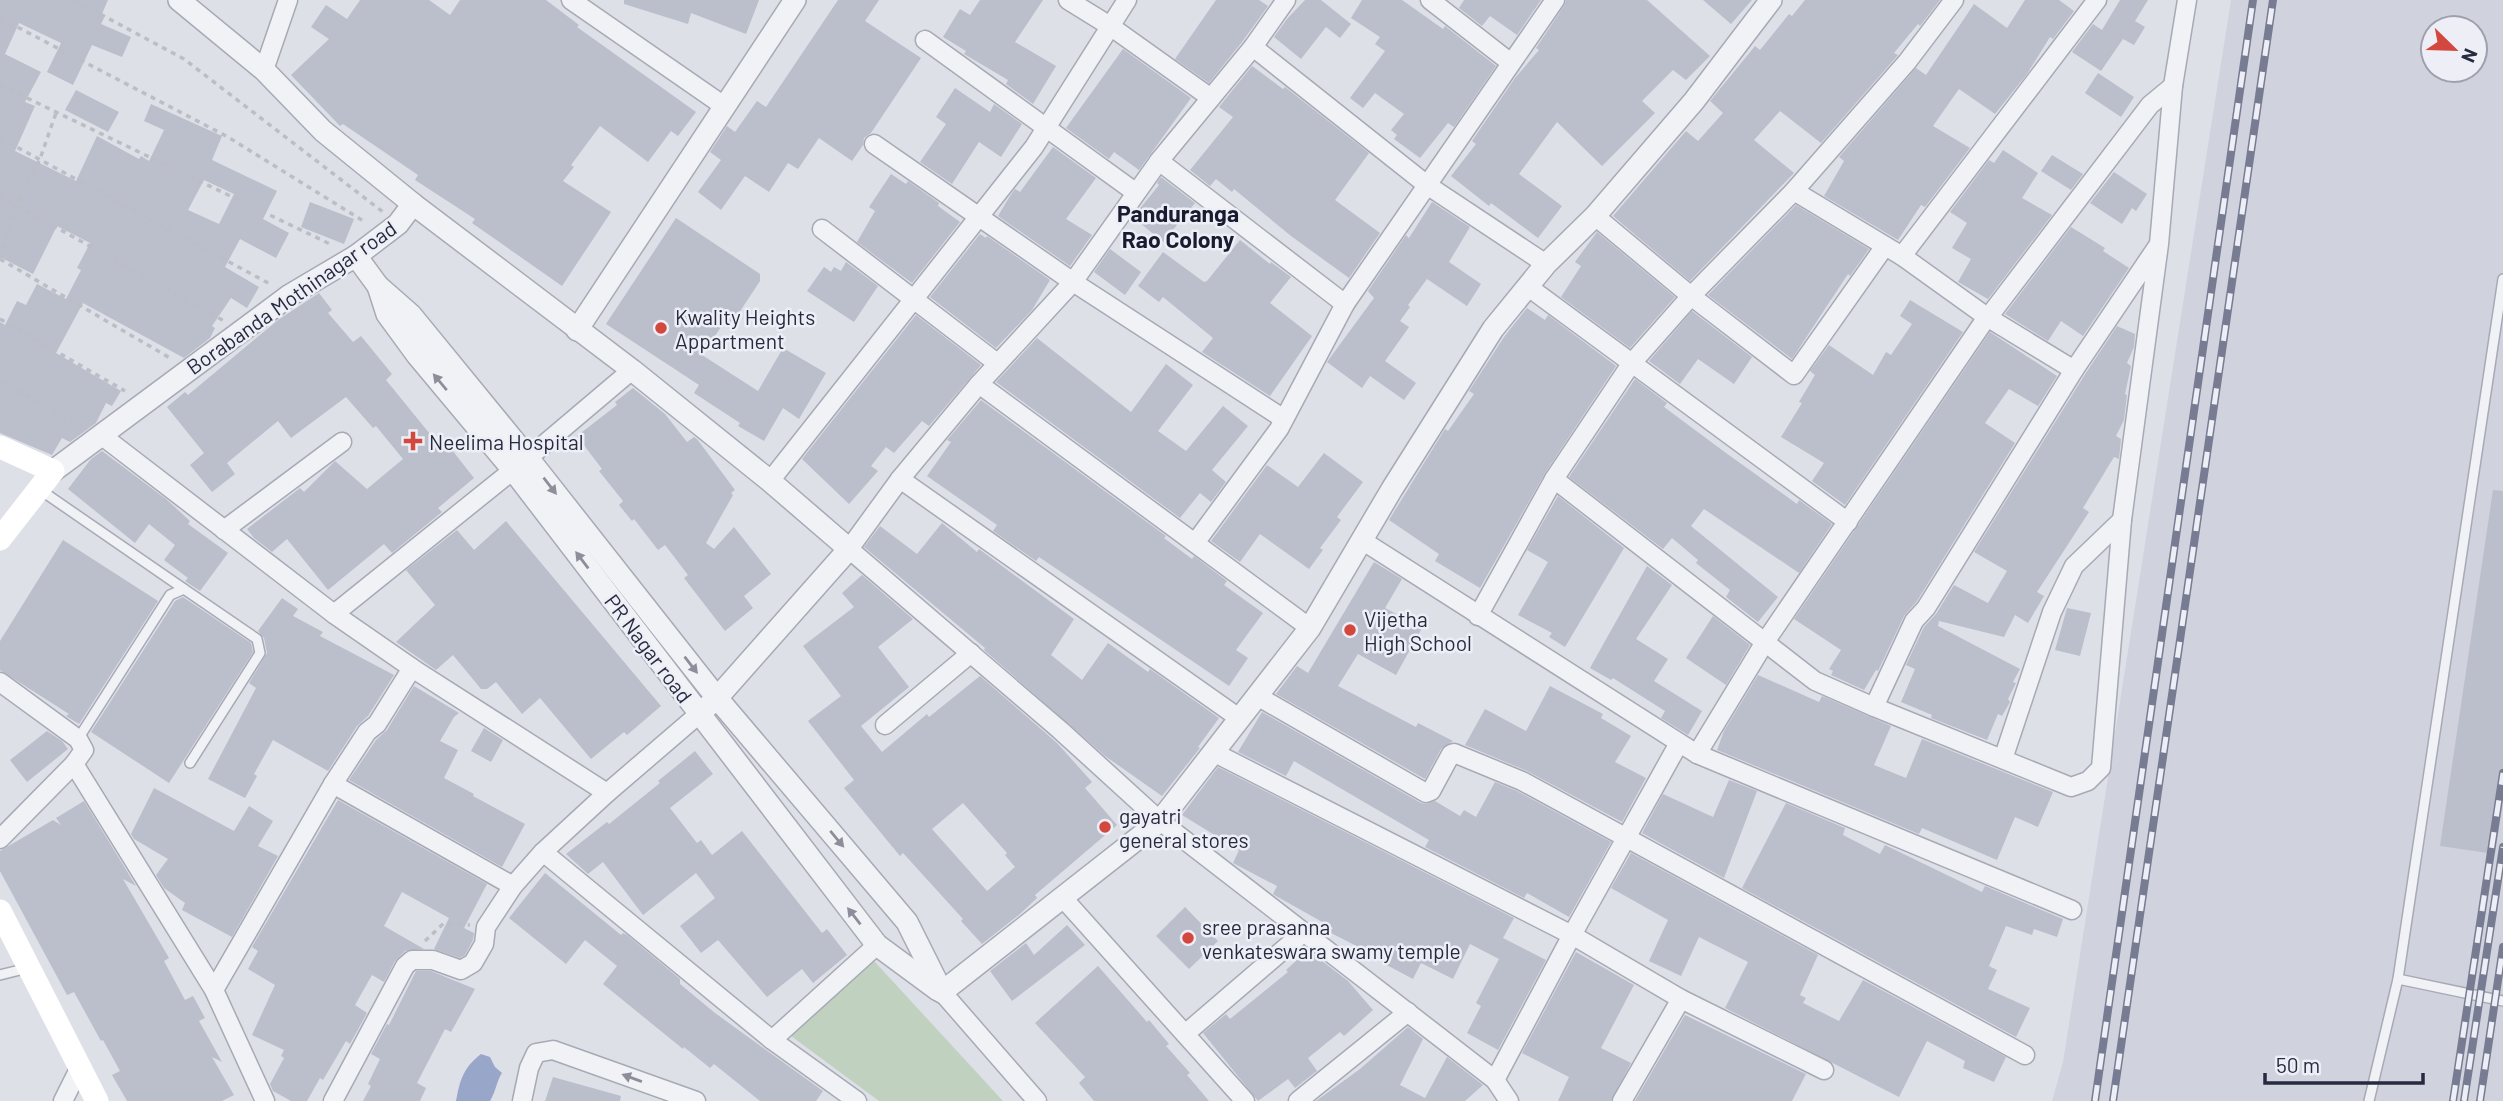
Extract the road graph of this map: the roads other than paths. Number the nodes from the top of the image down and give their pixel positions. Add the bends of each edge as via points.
1 (179, 0) edge
2 (288, 0) edge
3 (571, 0) edge
4 (795, 0) edge
5 (1068, 0) edge
6 (1127, 0) edge
7 (1430, 0) edge
8 (1555, 0) edge
9 (1770, 0) edge
10 (1954, 0) edge
11 (2097, 0) edge
12 (2187, 0) edge
13 (1282, 1) edge
14 (1110, 26) junction
15 (925, 40) dead end
16 (1252, 47) junction
17 (1511, 63) junction
18 (264, 70) junction
19 (2173, 86) junction
20 (1211, 97) junction
21 (724, 106) junction
22 (1047, 126) junction
23 (874, 144) dead end
24 (1158, 161) junction
25 (1427, 185) junction
26 (1794, 191) junction
27 (1135, 192) junction
28 (413, 204) junction
29 (1595, 216) junction
30 (979, 217) junction
31 (821, 229) dead end
32 (2159, 244) junction
33 (1885, 246) junction
34 (356, 256) junction
35 (1902, 256) junction
36 (1546, 264) junction
37 (2503, 279) edge
38 (1073, 282) junction
39 (1527, 286) junction
40 (1691, 296) junction
41 (914, 299) junction
42 (1345, 304) junction
43 (1987, 317) junction
44 (577, 330) junction
45 (997, 363) junction
46 (1631, 365) junction
47 (632, 370) junction
48 (2074, 370) junction
49 (979, 384) junction
50 (1284, 419) junction
51 (101, 435) junction
52 (342, 442) dead end
53 (0, 447) edge
54 (521, 464) junction
55 (901, 479) junction
56 (1554, 479) junction
57 (46, 480) junction
58 (770, 481) junction
59 (2122, 520) junction
60 (1848, 522) junction
61 (225, 530) junction
62 (0, 539) edge
63 (1363, 541) junction
64 (1195, 543) junction
65 (849, 550) junction
66 (184, 589) junction
67 (334, 614) junction
68 (1478, 616) junction
69 (1310, 628) junction
70 (1765, 642) junction
71 (971, 653) junction
72 (412, 668) junction
73 (0, 682) edge
74 (1257, 696) junction
75 (718, 698) junction
76 (1874, 706) junction
77 (699, 714) junction
78 (1239, 718) junction
79 (885, 725) dead end
80 (78, 739) junction
81 (1679, 743) junction
82 (1213, 752) junction
83 (1697, 754) junction
84 (2003, 759) junction
85 (190, 763) dead end
86 (74, 764) junction
87 (333, 784) junction
88 (607, 793) junction
89 (1160, 821) junction
90 (1626, 837) junction
91 (0, 839) edge
92 (543, 852) junction
93 (513, 886) junction
94 (1062, 897) junction
95 (2072, 910) dead end
96 (2, 918) edge
97 (1304, 932) junction
98 (1572, 935) junction
99 (877, 944) junction
100 (29, 968) junction
101 (0, 975) edge
102 (2398, 979) junction
103 (214, 990) junction
104 (942, 992) junction
105 (1681, 999) junction
106 (2503, 1001) edge
107 (1408, 1012) junction
108 (1185, 1034) junction
109 (772, 1040) junction
110 (2025, 1055) dead end
111 (80, 1067) junction
112 (1824, 1070) dead end
113 (1495, 1080) junction
114 (63, 1101) edge
115 (97, 1101) edge
116 (265, 1101) edge
117 (333, 1101) edge
118 (522, 1101) edge
119 (696, 1101) edge
120 (857, 1101) edge
121 (1037, 1101) edge
122 (1245, 1101) edge
123 (1298, 1101) edge
124 (1509, 1101) edge
125 (1622, 1101) edge
126 (2369, 1101) edge

1 - 18 street, Borabanda Mothinagar road
2 - 18 street
3 - 21 street
4 - 21 street
5 - 14 street
6 - 14 street
7 - 17 street
8 - 17 street
9 - 29 street via 1694,101
10 - 26 street via 1907,62
11 - 35 street
12 - 19 street
13 - 16 street
14 - 20 street
14 - 22 street
15 - 22 street
16 - 20 street
16 - 25 street
17 - 25 street
18 - 28 street, Borabanda Mothinagar road via 324,131
19 - 32 street
19 - 43 street via 2150,105
20 - 24 street
21 - 44 street
22 - 27 street
22 - 30 street
23 - 30 street
24 - 27 street
24 - 42 street
25 - 36 street
25 - 42 street
26 - 33 street
26 - 40 street
27 - 38 street
28 - 34 street, Borabanda Mothinagar road via 391,229
28 - 44 street
29 - 36 street
29 - 40 street
30 - 38 street
30 - 41 street
31 - 41 street
32 - 48 street
32 - 59 street
33 - 35 street
33 - 40 street via 1794,375
34 - 51 street, Borabanda Mothinagar road via 290,295
34 - 54 street, PR Nagar road via 378,286 411,315
35 - 43 street
36 - 39 street
37 - 102 lane
38 - 45 street
38 - 50 street
39 - 46 street
39 - 63 street via 1493,329
40 - 46 street
41 - 45 street
41 - 58 street
42 - 50 street
43 - 48 street
43 - 60 street
44 - 47 street
45 - 49 street
46 - 56 street
46 - 60 street
47 - 54 street
47 - 58 street
48 - 76 street via 1914,621
49 - 55 street
49 - 64 street
50 - 64 street
51 - 57 street, Borabanda Mothinagar road
51 - 61 street
52 - 61 street
53 - 57 main road
54 - 67 street
54 -> 75 street, PR Nagar road
77 -> 54 street, PR Nagar road
55 - 65 street
55 - 78 street
56 - 68 street
56 - 70 street
57 - 62 main road, Borabanda Mothinagar road
57 - 66 lane
58 - 65 street
59 - 84 street via 2074,566 2052,612
59 - 84 street via 2101,768 2088,781 2071,787
60 - 70 street
61 - 67 street
63 - 68 street
63 - 69 street
64 - 69 street
65 - 71 street
65 - 75 street
66 - 80 lane via 170,595
66 - 85 lane via 257,639 260,653
67 - 72 street
68 - 81 street
69 - 74 street
70 - 76 street via 1815,681
70 - 83 street
71 - 79 street
71 - 89 street
72 - 87 street
72 - 88 street
73 - 80 street
74 - 78 street
74 - 90 street via 1426,793 1454,753 1522,781
75 - 77 street
75 -> 104 street, PR Nagar road via 907,922
76 - 84 street
77 - 88 street
99 -> 77 street, PR Nagar road
78 - 82 street
80 - 86 street via 84,750
81 - 83 street
81 - 90 street
82 - 89 street
82 - 98 street
83 - 95 street
86 - 91 street
86 - 103 street
87 - 93 street
87 - 103 street
88 - 92 street
89 - 94 street
89 - 97 street
90 - 98 street
90 - 110 street
92 - 93 street
92 - 109 street
93 - 117 street via 485,927 484,944 473,963 461,970 433,960 412,960 405,966
94 - 104 street
94 - 108 street
96 - 100 main road
97 - 107 street
97 - 108 street
98 - 105 street
98 - 113 street
99 - 104 street, PR Nagar road
99 - 109 street
100 - 101 lane
100 - 111 main road
102 - 106 lane
102 - 126 lane
103 - 116 street
104 - 121 street, PR Nagar road
105 - 112 street
105 - 125 street
107 - 113 street
107 - 123 street
108 - 122 street
109 - 120 street
111 - 114 street
111 - 115 main road
113 - 124 street
119 -> 118 street via 554,1050 536,1053

